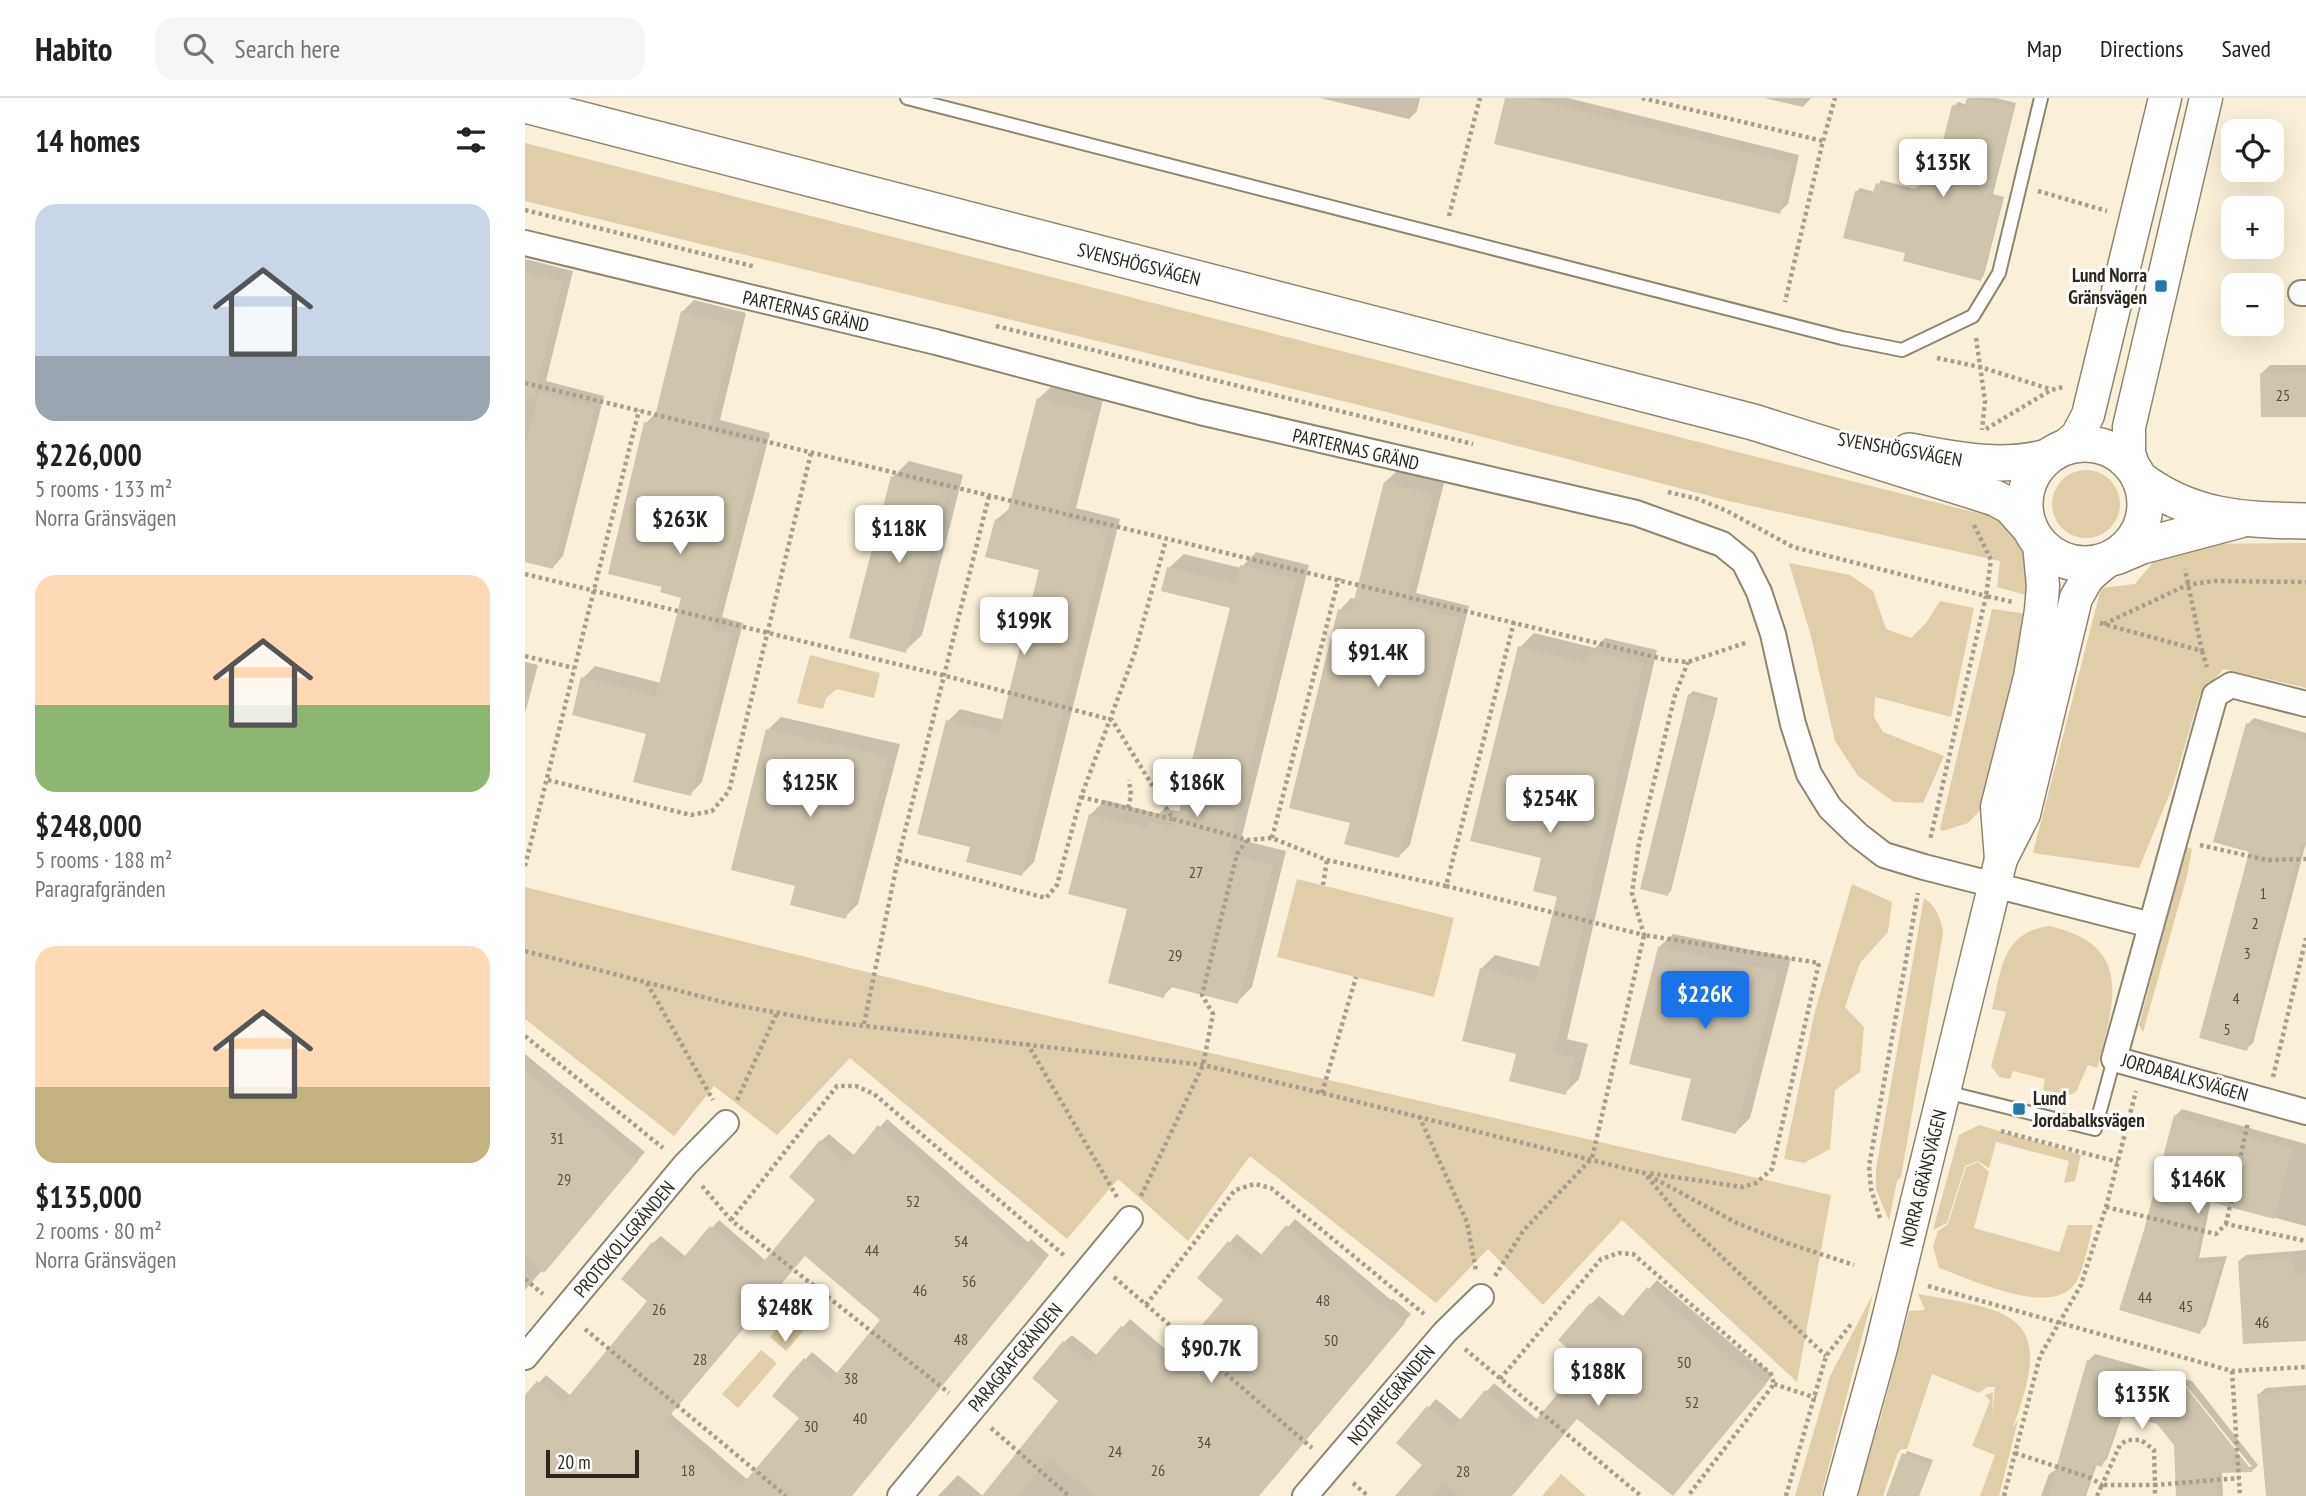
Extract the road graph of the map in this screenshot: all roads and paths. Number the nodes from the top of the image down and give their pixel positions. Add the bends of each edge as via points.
1 (907, 98) edge
2 (1481, 98) edge
3 (1642, 98) edge
4 (1835, 98) edge
5 (2041, 98) edge
6 (2165, 98) edge
7 (2206, 98) edge
8 (525, 105) edge
9 (1823, 141) junction
10 (2022, 187) junction
11 (525, 210) edge
12 (2115, 213) dead end
13 (1444, 234) junction
14 (525, 243) edge
15 (767, 270) dead end
16 (1780, 321) junction
17 (982, 323) dead end
18 (1902, 350) junction
19 (525, 383) edge
20 (2051, 390) dead end
21 (639, 411) junction
22 (1753, 422) junction
23 (1480, 445) dead end
24 (2055, 452) junction
25 (811, 453) junction
26 (2138, 475) junction
27 (1665, 491) dead end
28 (989, 495) junction
29 (2241, 520) junction
30 (2306, 521) edge
31 (2034, 535) junction
32 (1166, 540) junction
33 (2109, 559) junction
34 (525, 574) edge
35 (1339, 578) junction
36 (2306, 582) edge
37 (592, 591) junction
38 (1514, 622) junction
39 (2104, 624) dead end
40 (767, 634) junction
41 (1773, 634) junction
42 (525, 656) edge
43 (1688, 662) junction
44 (574, 668) junction
45 (946, 676) junction
46 (2306, 704) edge
47 (1112, 720) junction
48 (548, 780) junction
49 (1129, 780) dead end
50 (1081, 797) junction
51 (1128, 808) junction
52 (1173, 819) junction
53 (2175, 837) junction
54 (1272, 838) junction
55 (1247, 840) junction
56 (2200, 845) junction
57 (2197, 858) dead end
58 (898, 859) junction
59 (2306, 859) edge
60 (1328, 860) junction
61 (525, 866) edge
62 (1924, 867) junction
63 (1998, 872) junction
64 (1323, 885) dead end
65 (1446, 886) junction
66 (2151, 925) junction
67 (1644, 935) junction
68 (2306, 938) edge
69 (525, 951) edge
70 (1356, 977) dead end
71 (646, 982) junction
72 (777, 1013) junction
73 (865, 1024) junction
74 (525, 1036) edge
75 (1027, 1042) junction
76 (2114, 1059) junction
77 (1203, 1065) junction
78 (2143, 1066) junction
79 (1944, 1092) junction
80 (1322, 1093) junction
81 (2261, 1100) junction
82 (2306, 1112) edge
83 (1419, 1116) junction
84 (726, 1123) junction
85 (2001, 1131) dead end
86 (1592, 1158) junction
87 (2118, 1162) junction
88 (685, 1166) junction
89 (1644, 1173) junction
90 (2106, 1207) junction
91 (1130, 1219) junction
92 (730, 1220) junction
93 (2226, 1224) junction
94 (1881, 1225) dead end
95 (2306, 1241) edge
96 (1854, 1265) dead end
97 (1090, 1267) junction
98 (525, 1279) edge
99 (1927, 1286) dead end
100 (1481, 1297) junction
101 (1146, 1305) junction
102 (564, 1312) junction
103 (1857, 1315) dead end
104 (2058, 1323) junction
105 (1445, 1332) junction
106 (1826, 1356) junction
107 (525, 1357) edge
108 (2306, 1367) edge
109 (2232, 1371) junction
110 (1500, 1378) junction
111 (1774, 1384) junction
112 (1816, 1398) junction
113 (971, 1410) junction
114 (2015, 1453) junction
115 (1331, 1465) junction
116 (2239, 1478) junction
117 (2102, 1485) junction
118 (2155, 1485) junction
119 (786, 1496) edge
120 (899, 1496) edge
121 (1069, 1496) edge
122 (1305, 1496) edge
123 (1367, 1496) edge
124 (1641, 1496) edge
125 (1688, 1496) edge
126 (1786, 1496) edge
127 (1840, 1496) edge
128 (2004, 1496) edge
129 (2097, 1496) edge
130 (2155, 1496) edge
131 (2240, 1496) edge

1 - 13 lane
2 - 13 path
3 - 9 path
4 - 9 path
5 - 10 lane
6 - 24 street via 2088,415 2077,436
7 - 26 street via 2131,413 2128,441
8 - 22 main road, SVENSHÖGSVÄGEN
9 - 16 path
10 - 12 path
10 - 18 lane via 1999,273 1973,316
11 - 15 path
13 - 16 lane
14 - 41 street, PARTERNAS GRÄND via 936,342 1200,412 1636,513 1722,544 1744,562
16 - 18 lane
17 - 23 path
18 - 20 path via 1980,367
19 - 21 path
21 - 25 path
21 - 37 path
22 - 24 main road, SVENSHÖGSVÄGEN via 1978,463 2011,464
22 - 31 main road, SVENSHÖGSVÄGEN via 1995,498 2010,506
24 - 26 main road, SVENSHÖGSVÄGEN via 2084,444 2105,447
24 - 31 main road via 2037,467 2027,488 2025,509
25 - 28 path
25 - 40 path
26 - 29 main road, SVENSHÖGSVÄGEN via 2162,496
26 - 33 main road via 2145,500 2143,521 2135,538
27 - 62 path via 1727,511 1793,547 1986,596
28 - 32 path
28 - 45 path
29 - 30 main road, SVENSHÖGSVÄGEN
29 - 33 main road, SVENSHÖGSVÄGEN
31 - 33 main road, SVENSHÖGSVÄGEN via 2055,557 2072,563
31 - 63 street, NORRA GRÄNSVÄGEN via 2043,586 2030,677 1997,807
32 - 35 path
32 - 47 path
33 - 63 street, NORRA GRÄNSVÄGEN via 2088,577 2076,598 2024,814
34 - 37 path
35 - 38 path
35 - 54 path
36 - 39 path via 2187,585
37 - 40 path
37 - 44 path
38 - 43 path
38 - 65 path
40 - 45 path
40 - 48 path via 729,791 712,811 691,815
41 - 43 path
41 - 62 street, PARTERNAS GRÄND via 1809,774 1830,808 1884,855
42 - 44 path
43 - 67 path via 1675,695 1639,843 1632,893
44 - 48 path
45 - 47 path
45 - 58 path
46 - 53 street, JORDABALKSVÄGEN via 2231,685 2215,695
47 - 50 path
47 - 52 path
48 - 61 path
49 - 51 path
50 - 51 path
50 - 58 path via 1057,885 1046,898
51 - 52 path
52 - 55 path
53 - 56 path
53 - 66 street, JORDABALKSVÄGEN
54 - 55 path
54 - 60 path
55 - 77 path via 1237,854 1202,995 1213,1014
56 - 57 path
56 - 59 path via 2267,860
58 - 73 path
60 - 64 path
60 - 65 path
62 - 63 street, PARTERNAS GRÄND
62 - 94 path via 1869,1166
63 - 66 street
63 - 79 street, NORRA GRÄNSVÄGEN
65 - 67 path
66 - 76 street, JORDABALKSVÄGEN
67 - 86 path
67 - 89 path via 1819,963 1772,1168 1756,1183 1742,1187
68 - 81 path
69 - 71 path
70 - 80 path
71 - 72 path
71 - 84 path
72 - 73 path
72 - 84 path
73 - 75 path
74 - 88 path
75 - 77 path
75 - 91 path
76 - 78 street, JORDABALKSVÄGEN
76 - 79 lane via 2095,1129
77 - 80 path
77 - 91 path
78 - 81 street, JORDABALKSVÄGEN
78 - 87 path
79 - 127 street, NORRA GRÄNSVÄGEN
80 - 83 path
81 - 82 street, JORDABALKSVÄGEN
81 - 93 path
83 - 86 path
83 - 100 path via 1467,1222
84 - 88 street, PROTOKOLLGRÄNDEN
85 - 87 path
86 - 89 path
86 - 100 path via 1523,1231
87 - 90 path
88 - 92 path
88 - 102 street, PROTOKOLLGRÄNDEN
89 - 96 path via 1737,1223
89 - 106 path via 1681,1218
90 - 93 path via 2216,1234
90 - 104 path via 2075,1300
91 - 97 street, PARAGRAFGRÄNDEN
92 - 97 path via 837,1086 856,1086 874,1094
92 - 113 path
93 - 95 path
97 - 101 path
97 - 113 street, PARAGRAFGRÄNDEN
98 - 102 path
99 - 104 path
100 - 105 street, NOTARIEGRÄNDEN
101 - 105 path via 1235,1190 1255,1184 1271,1188
101 - 115 path
102 - 107 street, PROTOKOLLGRÄNDEN
102 - 119 path
103 - 106 path
104 - 109 path
104 - 114 path via 2041,1356
105 - 110 path
105 - 115 street, NOTARIEGRÄNDEN
106 - 112 path
108 - 109 path
109 - 116 path
110 - 111 path via 1601,1258 1619,1253 1633,1254 1771,1374
110 - 124 path
111 - 112 path
111 - 125 path
112 - 126 path
113 - 120 street, PARAGRAFGRÄNDEN
113 - 121 path
114 - 117 path
114 - 128 path
115 - 122 street, NOTARIEGRÄNDEN
115 - 123 path
116 - 118 path
116 - 131 path
117 - 118 path
117 - 118 path via 2120,1445 2127,1440 2141,1440 2154,1450
117 - 129 path
118 - 130 path

